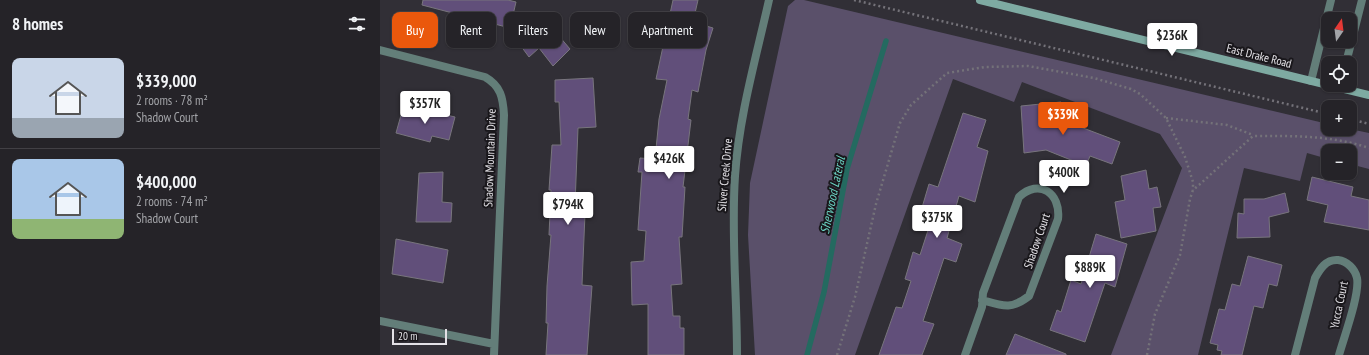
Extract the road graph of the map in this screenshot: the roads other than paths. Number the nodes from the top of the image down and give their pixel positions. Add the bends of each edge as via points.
1 (769, 0) edge
2 (980, 0) edge
3 (1331, 0) edge
4 (1362, 0) edge
5 (380, 50) edge
6 (1348, 56) edge
7 (1311, 81) junction
8 (1321, 83) edge
9 (1357, 91) edge
10 (1369, 95) edge
11 (982, 300) junction
12 (380, 321) edge
13 (494, 344) junction
14 (494, 355) edge
15 (737, 355) edge
16 (965, 355) edge
17 (1295, 355) edge
18 (1339, 355) edge

1 - 15 street, Silver Creek Drive via 748,92 735,174 733,215
2 - 7 main road, East Drake Road
3 - 7 street
4 - 6 street
5 - 13 street, Shadow Mountain Drive via 485,77 500,90 504,116
7 - 8 main road, East Drake Road
9 - 10 main road, East Drake Road
11 - 11 street, Shadow Court via 1007,306 1021,302 1029,296 1058,219 1057,202 1048,191 1034,189 1019,197
11 - 16 street, Shadow Court via 982,307
12 - 13 street
13 - 14 street, Shadow Mountain Drive
17 - 18 street, Yucca Court via 1315,278 1321,267 1338,260 1353,268 1357,277

